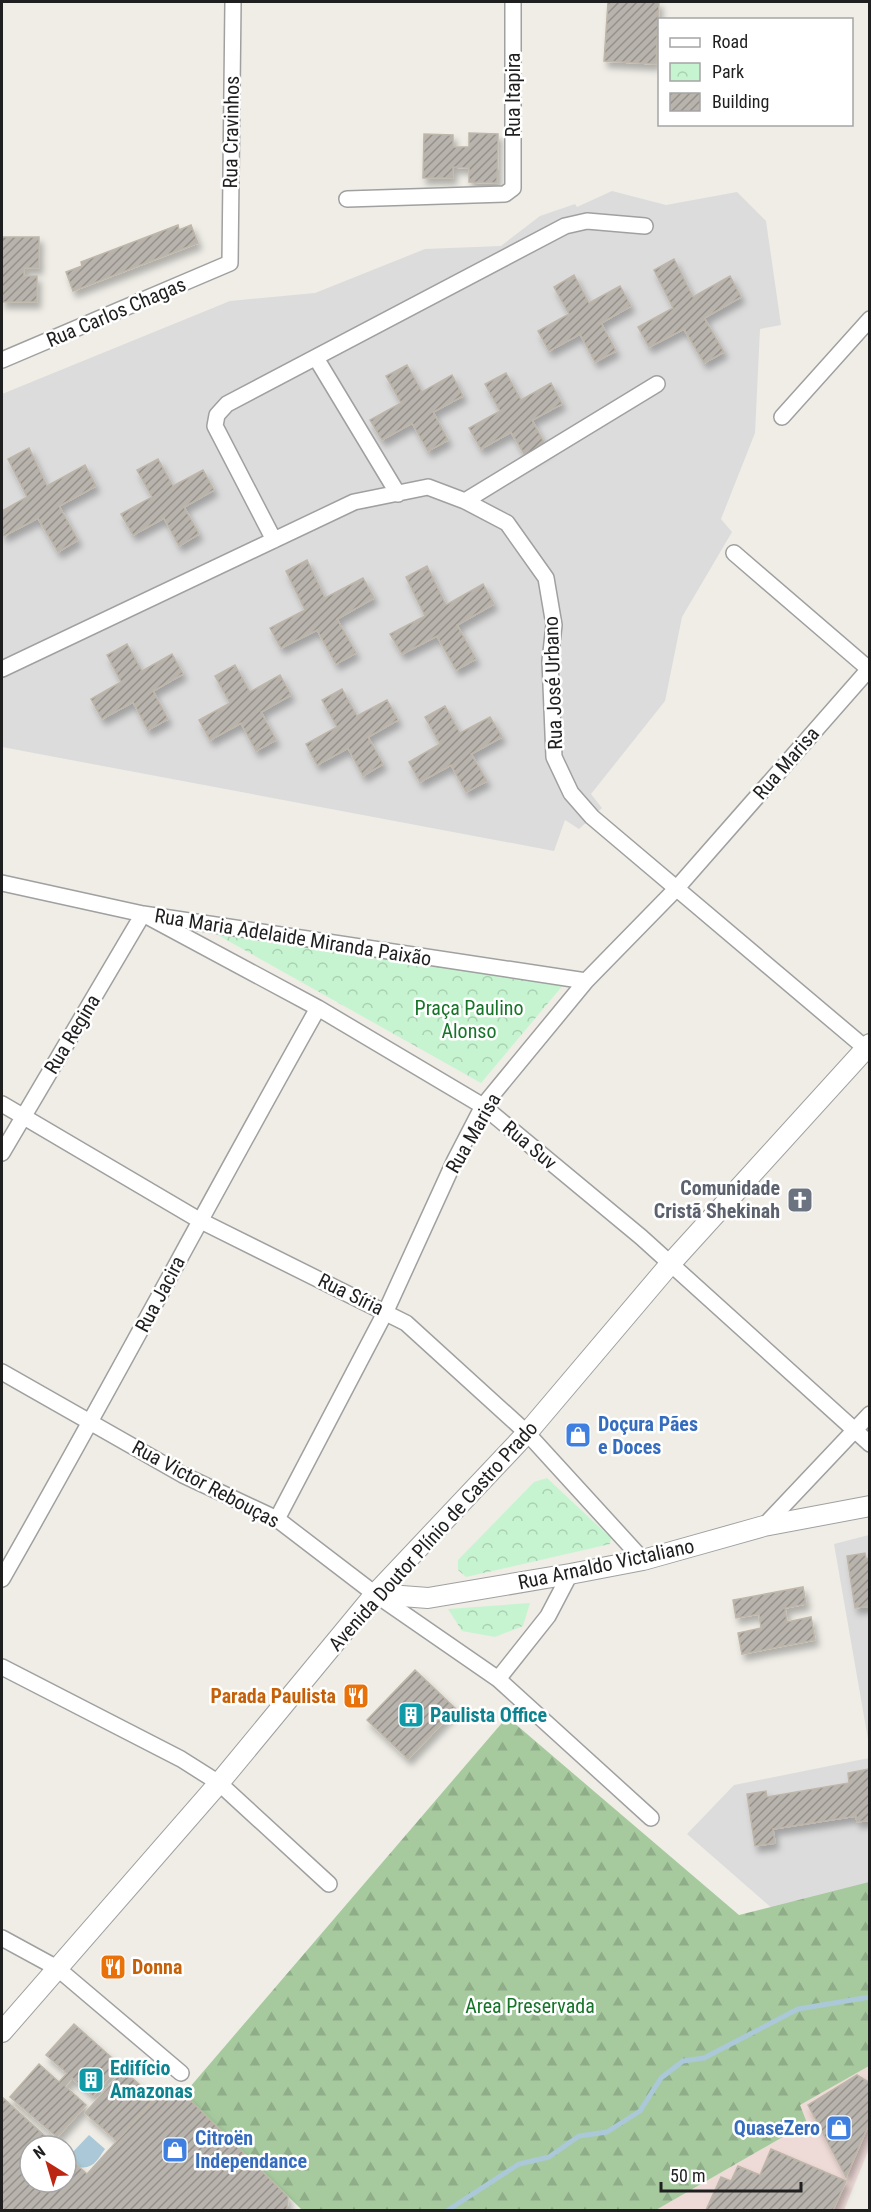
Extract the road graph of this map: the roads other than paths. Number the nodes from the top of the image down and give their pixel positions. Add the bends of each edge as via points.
1 (233, 2) edge
2 (513, 2) edge
3 (347, 199) dead end
4 (645, 226) dead end
5 (230, 263) joint
6 (870, 319) edge
7 (316, 358) junction
8 (2, 360) edge
9 (657, 384) dead end
10 (782, 417) dead end
11 (398, 494) junction
12 (465, 501) junction
13 (274, 540) junction
14 (734, 553) dead end
15 (2, 669) edge
16 (869, 669) edge
17 (2, 883) edge
18 (676, 889) junction
19 (143, 914) junction
20 (586, 981) junction
21 (318, 1008) junction
22 (868, 1048) edge
23 (2, 1104) edge
24 (483, 1106) junction
25 (23, 1117) junction
26 (2, 1153) edge
27 (199, 1220) junction
28 (671, 1263) junction
29 (386, 1311) junction
30 (2, 1372) edge
31 (870, 1414) edge
32 (91, 1422) junction
33 (854, 1431) junction
34 (527, 1433) junction
35 (870, 1444) edge
36 (870, 1506) edge
37 (277, 1519) junction
38 (764, 1526) junction
39 (644, 1560) junction
40 (570, 1574) junction
41 (2, 1579) edge
42 (375, 1594) junction
43 (2, 1667) edge
44 (498, 1679) junction
45 (219, 1783) junction
46 (651, 1818) dead end
47 (329, 1884) dead end
48 (2, 1938) edge
49 (57, 1968) junction
50 (2, 2032) edge
51 (181, 2073) dead end

1 - 5 street, Rua Cravinhos
2 - 3 street, Rua Itapira via 513,188 505,194
4 - 7 street via 587,220 565,226
5 - 8 street, Rua Carlos Chagas
6 - 10 street
7 - 11 street
7 - 13 street via 227,404 217,414 215,426
9 - 12 street
11 - 12 street, Rua José Urbano via 428,488
11 - 13 street, Rua José Urbano via 354,502
12 - 18 street, Rua José Urbano via 507,523 546,578 554,626 550,661 554,757 571,793 592,817
13 - 15 street, Rua José Urbano
14 - 16 street
16 - 18 street, Rua Marisa
17 - 19 street, Rua Maria Adelaide Miranda Paixão
18 - 20 street, Rua Marisa
18 - 22 street, Rua José Urbano
19 - 20 street, Rua Maria Adelaide Miranda Paixão
19 - 21 street, Rua Suv
19 - 25 street, Rua Regina
20 - 24 street, Rua Marisa
21 - 24 street, Rua Suv
21 - 27 street, Rua Jacira
22 - 28 street, Avenida Doutor Plínio de Castro Prado
23 - 25 street, Rua Síria
24 - 28 street, Rua Suv
24 - 29 street, Rua Marisa
25 - 26 street, Rua Regina
25 - 27 street, Rua Síria
27 - 29 street, Rua Síria
27 - 32 street, Rua Jacira
28 - 33 street, Rua Suv
28 - 34 street, Avenida Doutor Plínio de Castro Prado
29 - 34 street, Rua Síria via 406,1323
29 - 37 street, Rua Marisa
30 - 32 street, Rua Victor Rebouças
31 - 33 street
32 - 37 street, Rua Victor Rebouças via 183,1475
32 - 41 street, Rua Jacira
33 - 35 street, Rua Suv
33 - 38 street
34 - 39 street, Rua Síria
34 - 42 street, Avenida Doutor Plínio de Castro Prado
36 - 38 street, Rua Arnaldo Victaliano
37 - 42 street, Rua Victor Rebouças
38 - 39 street, Rua Arnaldo Victaliano
39 - 40 street, Rua Arnaldo Victaliano
40 - 42 street, Rua Arnaldo Victaliano via 428,1598
40 - 44 street via 548,1616
42 - 44 street, Rua Victor Rebouças
42 - 45 street, Avenida Doutor Plínio de Castro Prado
43 - 45 street via 181,1759
44 - 46 street, Rua Victor Rebouças
45 - 47 street
45 - 49 street, Avenida Doutor Plínio de Castro Prado
48 - 49 street
49 - 50 street, Avenida Doutor Plínio de Castro Prado
49 - 51 street

